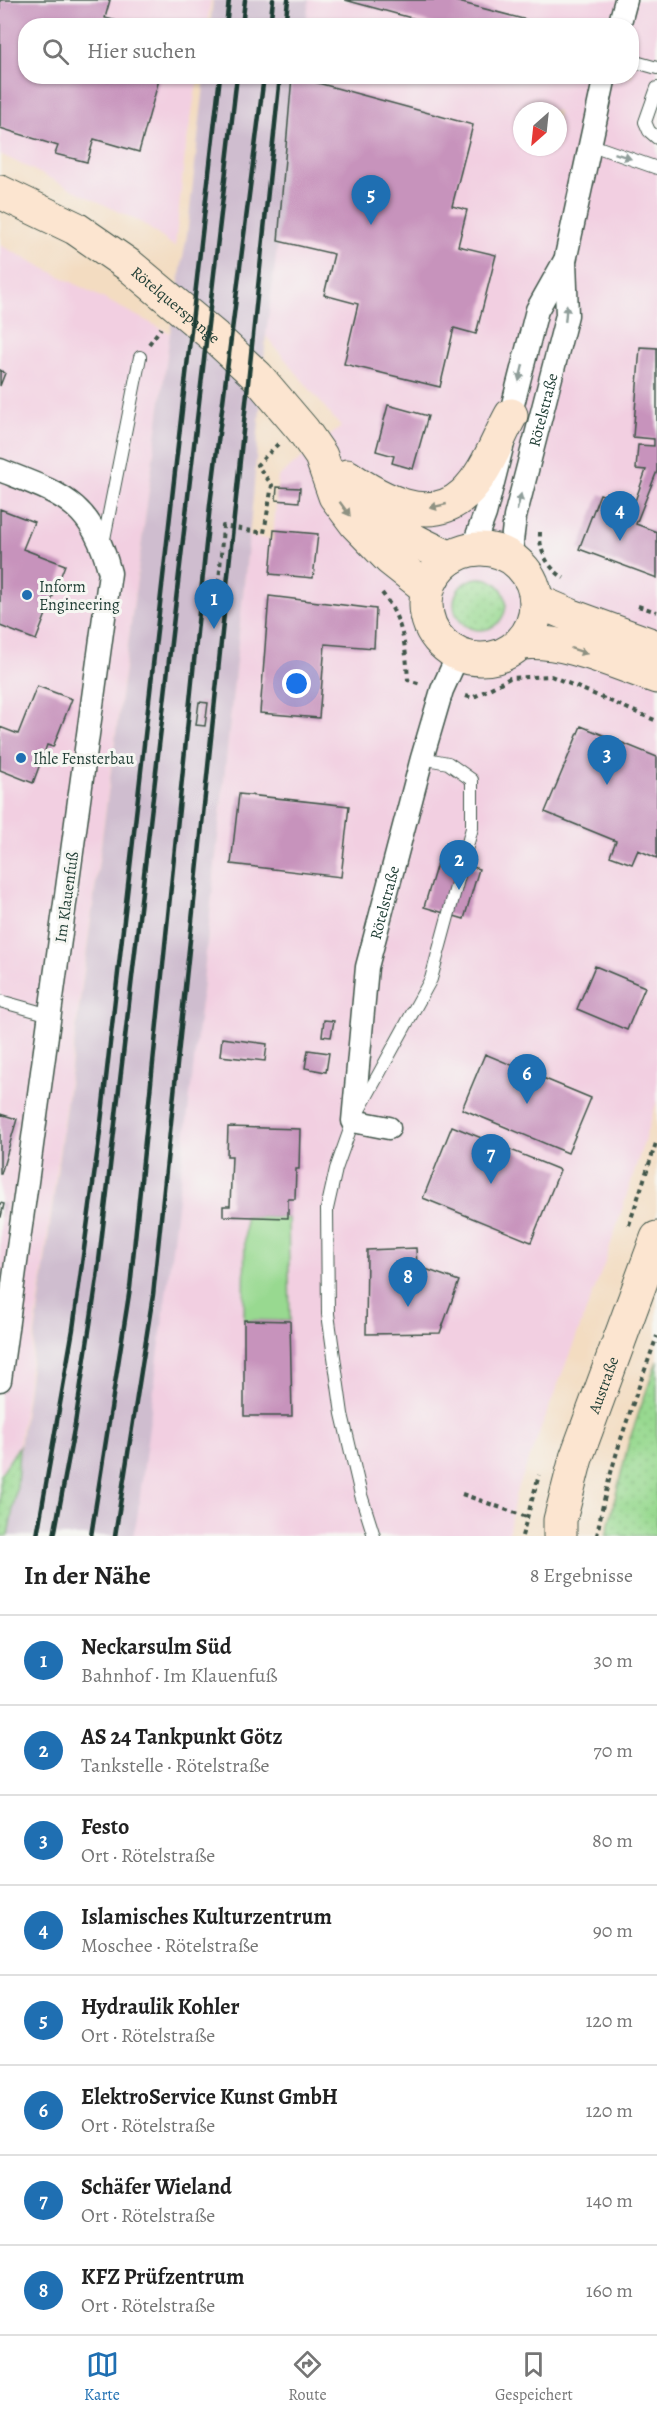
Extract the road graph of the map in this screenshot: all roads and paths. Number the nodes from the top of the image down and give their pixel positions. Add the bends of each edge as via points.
1 (626, 0) edge
2 (621, 18) edge
3 (639, 63) edge
4 (657, 68) edge
5 (603, 84) edge
6 (657, 88) edge
7 (657, 138) edge
8 (589, 144) junction
9 (657, 168) edge
10 (0, 192) edge
11 (565, 261) junction
12 (167, 319) dead end
13 (140, 357) joint
14 (511, 415) junction
15 (280, 442) dead end
16 (321, 456) junction
17 (0, 471) edge
18 (347, 476) junction
19 (515, 517) junction
20 (103, 546) junction
21 (461, 553) junction
22 (390, 559) junction
23 (514, 559) junction
24 (567, 580) dead end
25 (219, 583) dead end
26 (428, 589) junction
27 (537, 601) junction
28 (635, 605) dead end
29 (657, 612) edge
30 (522, 643) junction
31 (657, 647) edge
32 (458, 655) junction
33 (657, 677) edge
34 (442, 690) junction
35 (657, 721) edge
36 (422, 758) junction
37 (0, 1001) edge
38 (50, 1015) junction
39 (353, 1121) junction
40 (389, 1128) dead end
41 (657, 1238) edge
42 (657, 1336) edge
43 (0, 1380) edge
44 (462, 1494) dead end
45 (527, 1517) dead end
46 (374, 1536) edge
47 (560, 1536) edge
48 (597, 1536) edge

1 - 2 street
3 - 4 lane
5 - 8 street, Rötelstraße
6 - 7 lane via 645,122
8 -> 9 lane
8 - 11 street, Rötelstraße
10 - 16 main road, Rötelquerspange via 75,228 165,294 257,376
11 -> 14 street, Rötelstraße via 537,310
19 -> 11 street, Rötelstraße via 567,315
12 - 13 path
13 - 20 lane
14 -> 18 main road via 477,478 464,495 446,505 413,508 389,501
14 - 21 street, Rötelstraße via 485,514
15 - 25 path via 256,465 272,485 264,533 223,526
16 - 18 main road, Rötelquerspange
16 -> 22 main road, Rötelquerspange via 335,495
17 - 20 street, Im Klauenfuß via 56,492 84,514
18 - 21 main road, Rötelquerspange via 405,537
19 - 23 street, Rötelstraße
19 - 24 path via 540,520 542,552 549,565
20 - 38 street, Im Klauenfuß via 110,573
21 - 23 main road via 487,549
21 - 26 main road via 441,566
22 - 26 main road, Rötelquerspange
22 - 34 path via 374,582 394,609 406,648 408,680
23 - 27 main road via 530,577
26 - 32 main road via 428,620 434,634
27 - 30 main road via 531,630
27 - 31 main road
28 - 29 path
30 - 32 main road via 498,657 471,659
30 -> 33 main road via 562,645
32 - 34 street, Rötelstraße
34 - 35 path via 472,698 510,678 551,676
34 - 36 street, Rötelstraße
36 - 39 street, Rötelstraße via 367,967
36 - 39 lane via 448,763 472,780 472,828 431,979
37 - 38 lane
38 - 43 street, Im Klauenfuß
39 - 40 street
39 - 46 lane via 327,1209 328,1314 342,1414
41 - 47 main road, Austraße via 576,1458 560,1520
42 - 48 path via 621,1438
44 - 45 path

